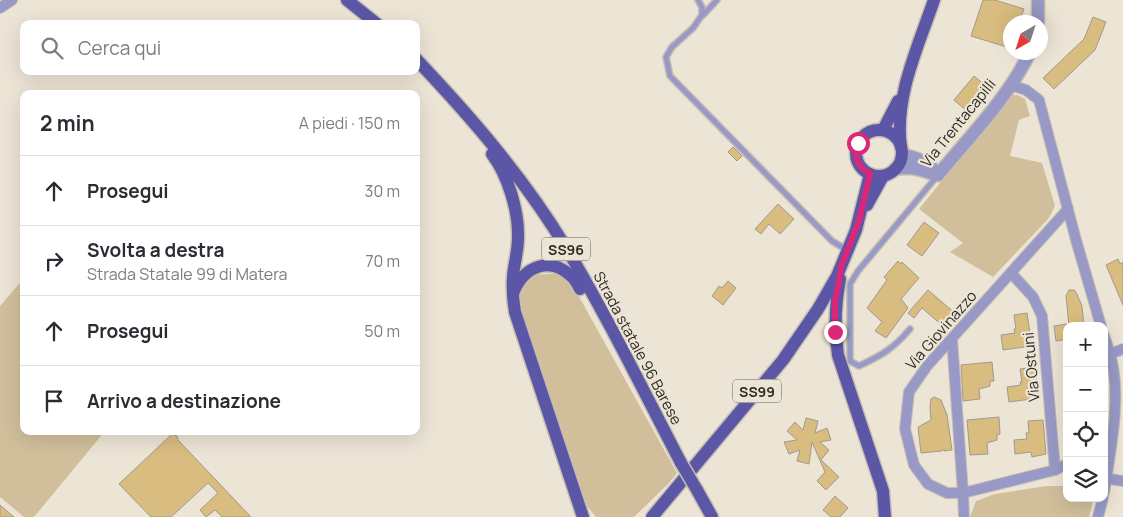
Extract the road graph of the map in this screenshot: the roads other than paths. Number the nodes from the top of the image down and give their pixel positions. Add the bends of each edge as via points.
1 (11, 0) edge
2 (347, 0) edge
3 (698, 0) edge
4 (717, 0) edge
5 (934, 0) edge
6 (1038, 0) edge
7 (0, 2) edge
8 (0, 8) edge
9 (702, 15) junction
10 (1038, 15) edge
11 (372, 20) edge
12 (1026, 60) edge
13 (420, 63) edge
14 (906, 83) junction
15 (1011, 84) junction
16 (442, 86) junction
17 (883, 130) junction
18 (901, 151) junction
19 (895, 169) junction
20 (870, 174) junction
21 (938, 174) junction
22 (883, 176) junction
23 (1068, 209) junction
24 (859, 221) junction
25 (848, 250) junction
26 (842, 264) junction
27 (1011, 273) junction
28 (512, 296) junction
29 (1100, 322) edge
30 (910, 329) dead end
31 (952, 339) junction
32 (1108, 348) edge
33 (1123, 349) edge
34 (1110, 354) junction
35 (630, 364) junction
36 (1108, 446) edge
37 (1063, 466) edge
38 (1055, 470) junction
39 (1063, 471) edge
40 (1108, 478) edge
41 (1123, 481) edge
42 (963, 493) junction
43 (1103, 502) edge
44 (656, 513) edge
45 (583, 516) edge
46 (647, 517) edge
47 (712, 517) edge
48 (885, 517) edge
49 (964, 517) edge
50 (1098, 517) edge

1 - 7 street
1 - 8 street
2 - 11 main road
3 - 9 lane
4 - 9 lane
5 - 14 main road
6 - 10 street
9 - 25 lane via 666,57 670,76 832,241
12 - 15 street
13 - 16 main road, Strada statale 96 Barese / SS96
14 - 17 main road
14 - 18 main road via 899,123
15 - 21 street, Via Trentacapilli
15 - 23 street, Via Trentacapilli via 1038,100
16 - 28 main road via 495,158 513,198 518,239
16 - 35 main road, Strada statale 96 Barese / SS96 via 486,135 533,198 564,246
17 - 18 main road via 894,136
17 - 20 main road via 868,132 858,143 856,157
18 - 19 main road
18 - 21 street via 921,160
19 - 21 street via 920,168
19 - 22 main road
20 - 22 main road
20 - 24 main road, SS99
21 - 30 lane, Via Trentacapilli via 850,284 850,361 859,366 879,356 896,345
22 - 24 main road, SS99
23 - 27 street, Via Giovinazzo
23 - 29 street, Via Trentacapilli
24 - 25 main road, SS99
25 - 26 main road, SS99
26 - 44 main road, SS99 via 818,309 783,360
26 - 48 main road via 835,302 838,355 883,491
27 - 31 street, Via Giovinazzo
27 - 38 street, Via Ostuni via 1033,297 1042,316
28 - 35 main road via 518,281 530,269 545,265 560,268 572,276
28 - 45 main road
31 - 42 street
31 - 42 street, Via Giovinazzo via 909,392 905,429 914,465 928,484 948,493
32 - 34 street
33 - 34 street
34 - 36 street via 1115,390
35 - 47 main road, Strada statale 96 Barese / SS96, bridge
37 - 38 street
38 - 39 street
38 - 42 street
40 - 41 street
42 - 49 street
43 - 50 street
44 - 46 main road

